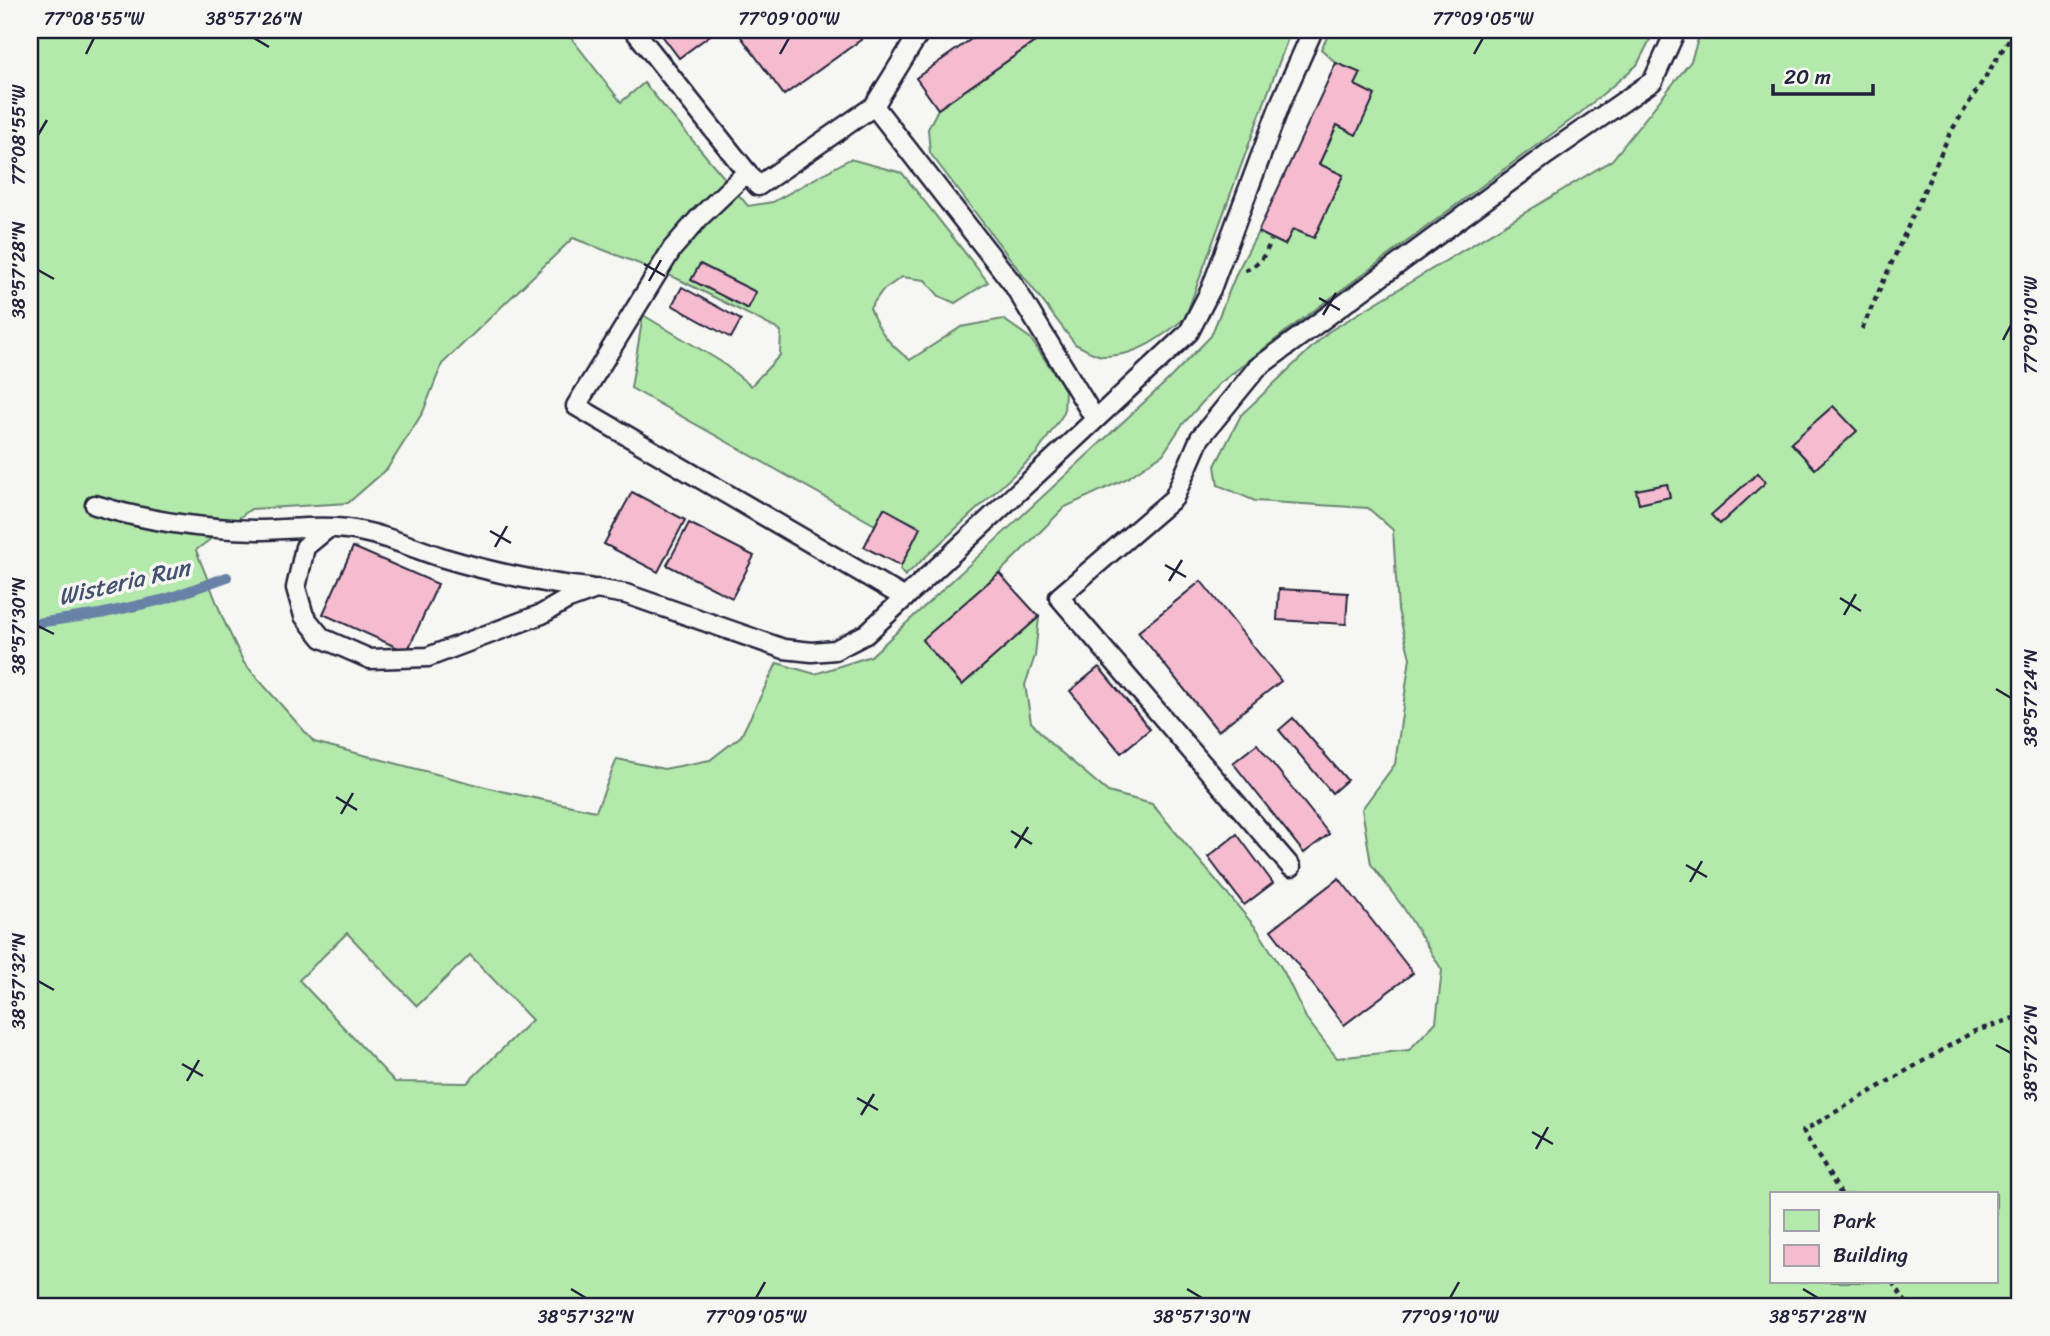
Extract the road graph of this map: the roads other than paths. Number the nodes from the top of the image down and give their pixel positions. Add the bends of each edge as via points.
1 (634, 30) edge
2 (921, 30) edge
3 (1313, 30) edge
4 (1676, 30) edge
5 (874, 106) junction
6 (747, 172) junction
7 (1096, 419) junction
8 (95, 505) dead end
9 (327, 529) junction
10 (596, 589) junction
11 (905, 598) junction
12 (1291, 867) dead end

1 - 6 lane
2 - 5 lane
3 - 7 lane via 1281,102 1212,289 1189,332
4 - 12 lane via 1653,81 1257,368 1200,438 1174,498 1059,597
5 - 6 lane via 758,186
5 - 7 lane via 1013,284
6 - 11 lane via 672,249 576,406
7 - 11 lane
8 - 9 lane via 196,526
9 - 10 lane via 375,534 446,559 561,586
9 - 10 lane via 305,547 296,588 304,616 322,638 370,659 428,657
10 - 11 lane via 626,594 784,649 812,652 854,642

